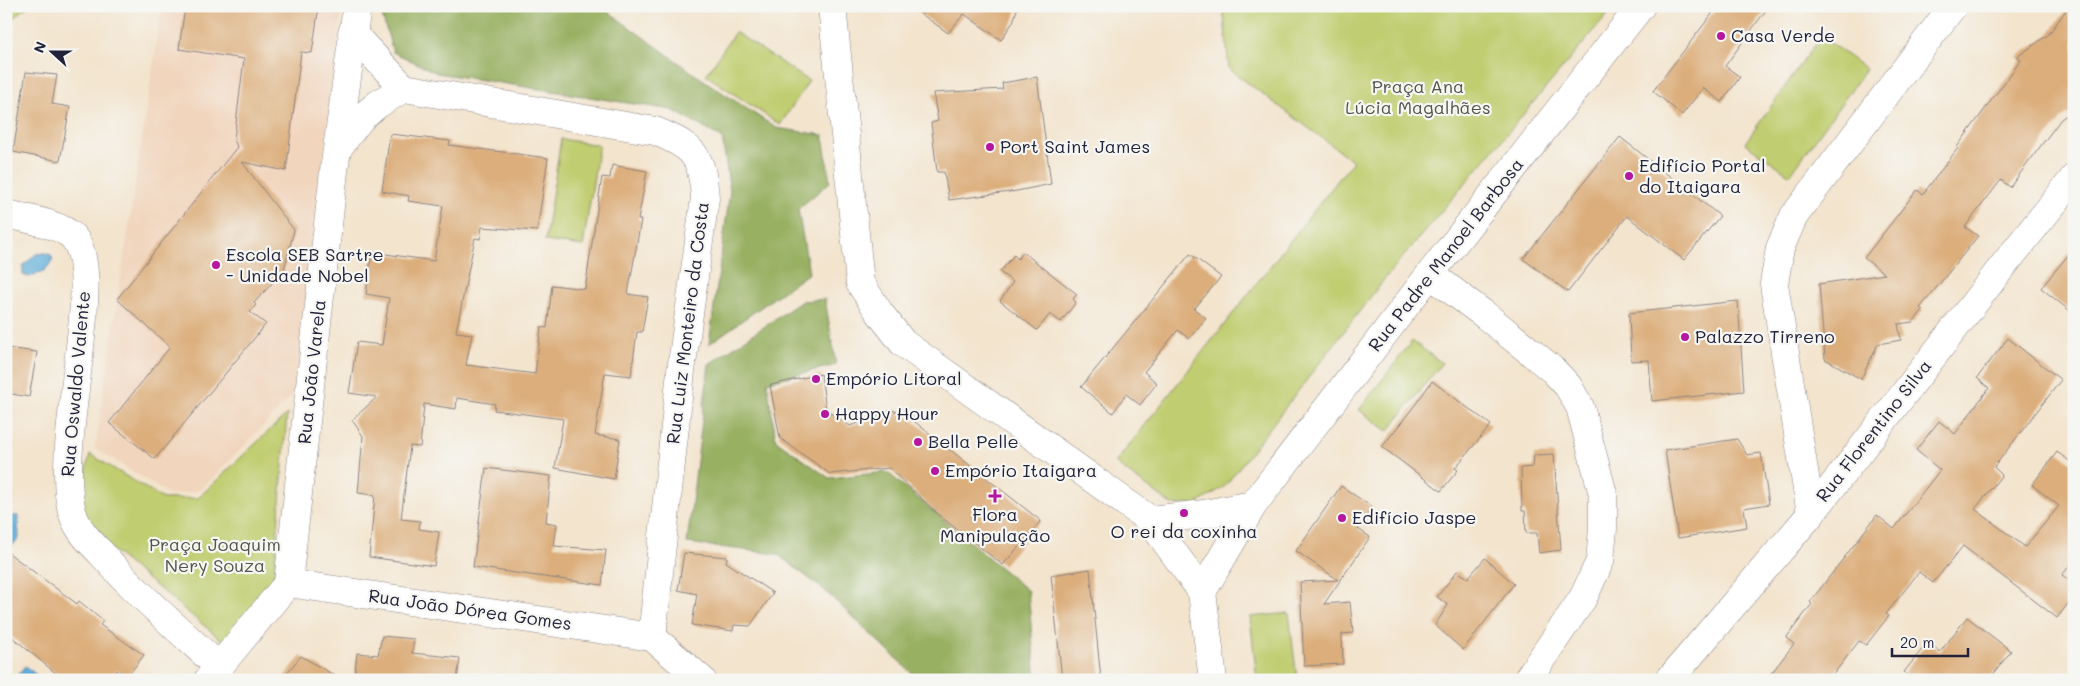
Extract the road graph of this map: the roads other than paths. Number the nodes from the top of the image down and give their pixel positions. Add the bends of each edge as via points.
1 (357, 6) edge
2 (832, 6) edge
3 (1642, 6) edge
4 (1953, 6) edge
5 (352, 34) junction
6 (404, 88) junction
7 (337, 149) junction
8 (2074, 178) edge
9 (6, 214) edge
10 (1430, 274) junction
11 (1253, 505) junction
12 (1811, 514) junction
13 (1150, 520) junction
14 (288, 583) junction
15 (1202, 592) junction
16 (652, 637) junction
17 (213, 673) edge
18 (702, 680) edge
19 (1213, 680) edge
20 (1527, 680) edge
21 (1669, 680) edge

1 - 5 street, Rua João Varela
2 - 13 street via 860,283 903,343
3 - 10 street, Rua Padre Manoel Barbosa
4 - 12 street via 1794,216 1780,248 1774,284
5 - 6 street
5 - 7 street, Rua João Varela
6 - 7 street via 361,118
6 - 16 street, Rua Luiz Monteiro da Costa via 655,131 680,141 692,152 703,171 706,198 681,371
7 - 14 street, Rua João Varela
8 - 12 street, Rua Florentino Silva
9 - 17 street, Rua Oswaldo Valente via 48,223 73,237 84,258 84,303 68,470 74,518 87,539
10 - 11 street, Rua Padre Manoel Barbosa
10 - 20 street via 1531,351 1568,386 1580,407 1603,494 1600,561 1583,598
11 - 13 street
11 - 15 street, Rua Padre Manoel Barbosa
12 - 21 street, Rua Florentino Silva
13 - 15 street
14 - 16 street, Rua João Dórea Gomes
14 - 17 street
15 - 19 street
16 - 18 street

